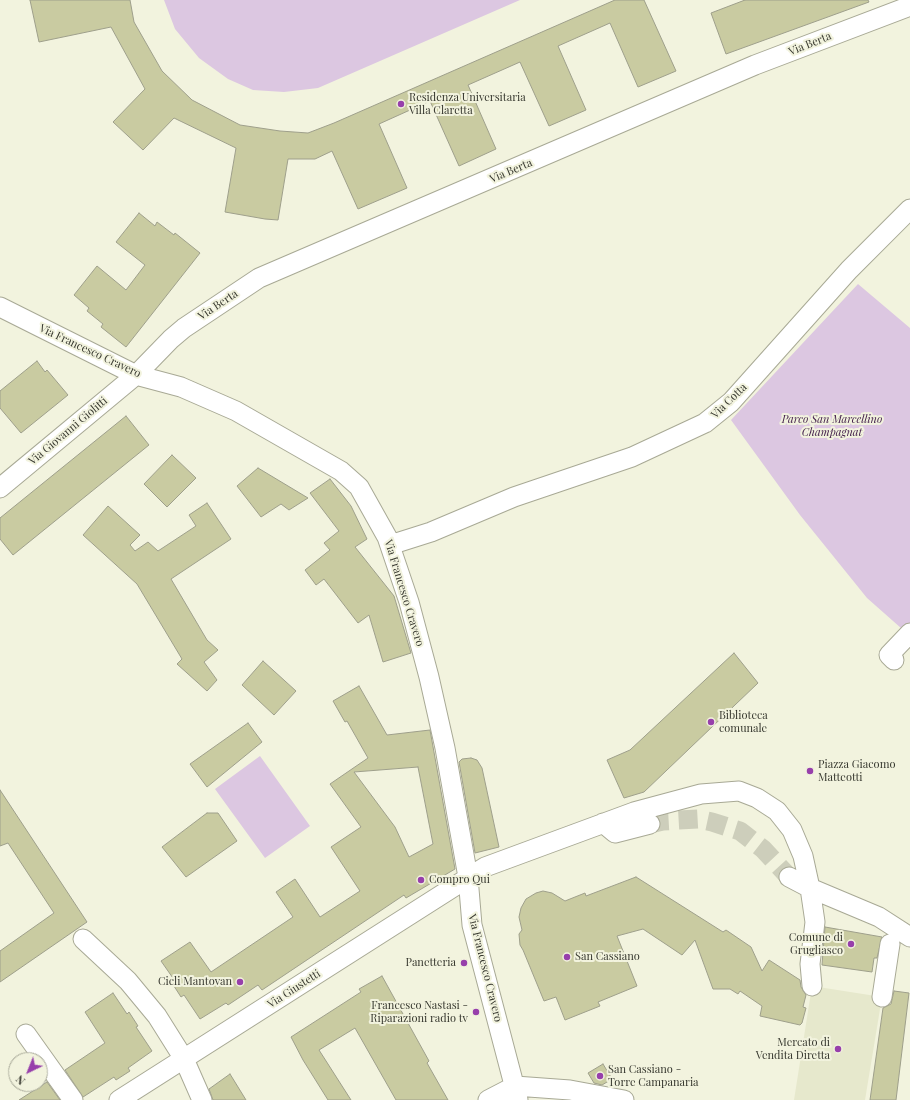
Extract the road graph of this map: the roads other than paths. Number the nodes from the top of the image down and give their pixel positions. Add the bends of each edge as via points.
1 (910, 6) edge
2 (910, 209) edge
3 (0, 307) edge
4 (136, 375) junction
5 (0, 488) edge
6 (390, 545) junction
7 (910, 633) edge
8 (894, 660) dead end
9 (603, 823) junction
10 (650, 824) tunnel mouth
11 (789, 877) tunnel mouth
12 (468, 878) junction
13 (810, 888) junction
14 (910, 937) edge
15 (83, 939) dead end
16 (890, 944) dead end
17 (812, 986) dead end
18 (882, 997) dead end
19 (26, 1034) dead end
20 (184, 1059) junction
21 (516, 1093) edge
22 (72, 1100) edge
23 (119, 1100) edge
24 (202, 1100) edge
25 (488, 1100) edge
26 (624, 1100) edge

1 - 4 street, Via Berta via 755,65 259,278 184,328
2 - 6 street, Via Cotta via 849,270 731,402 705,423 632,457 489,506 431,532
3 - 4 street, Via Francesco Cravero
4 - 5 street, Via Giovanni Giolitti
4 - 6 street, Via Francesco Cravero via 181,387 236,411 341,471 359,487 378,518
6 - 12 street, Via Francesco Cravero via 409,602 429,677 445,748
7 - 8 street via 889,655
9 - 10 street via 615,833
9 - 12 street via 485,867
9 - 13 street via 666,802 701,794 739,792 757,798 777,811 792,830 803,856
11 - 13 street
12 - 20 street, Via Giustetti
12 - 21 street, Via Francesco Cravero via 472,925
13 - 14 street via 879,917
13 - 17 street via 814,922 810,964
15 - 20 street via 128,981 157,1016
16 - 18 street
19 - 22 street
20 - 23 street, Via Giustetti
20 - 24 street
21 - 25 street
21 - 26 street via 570,1090

